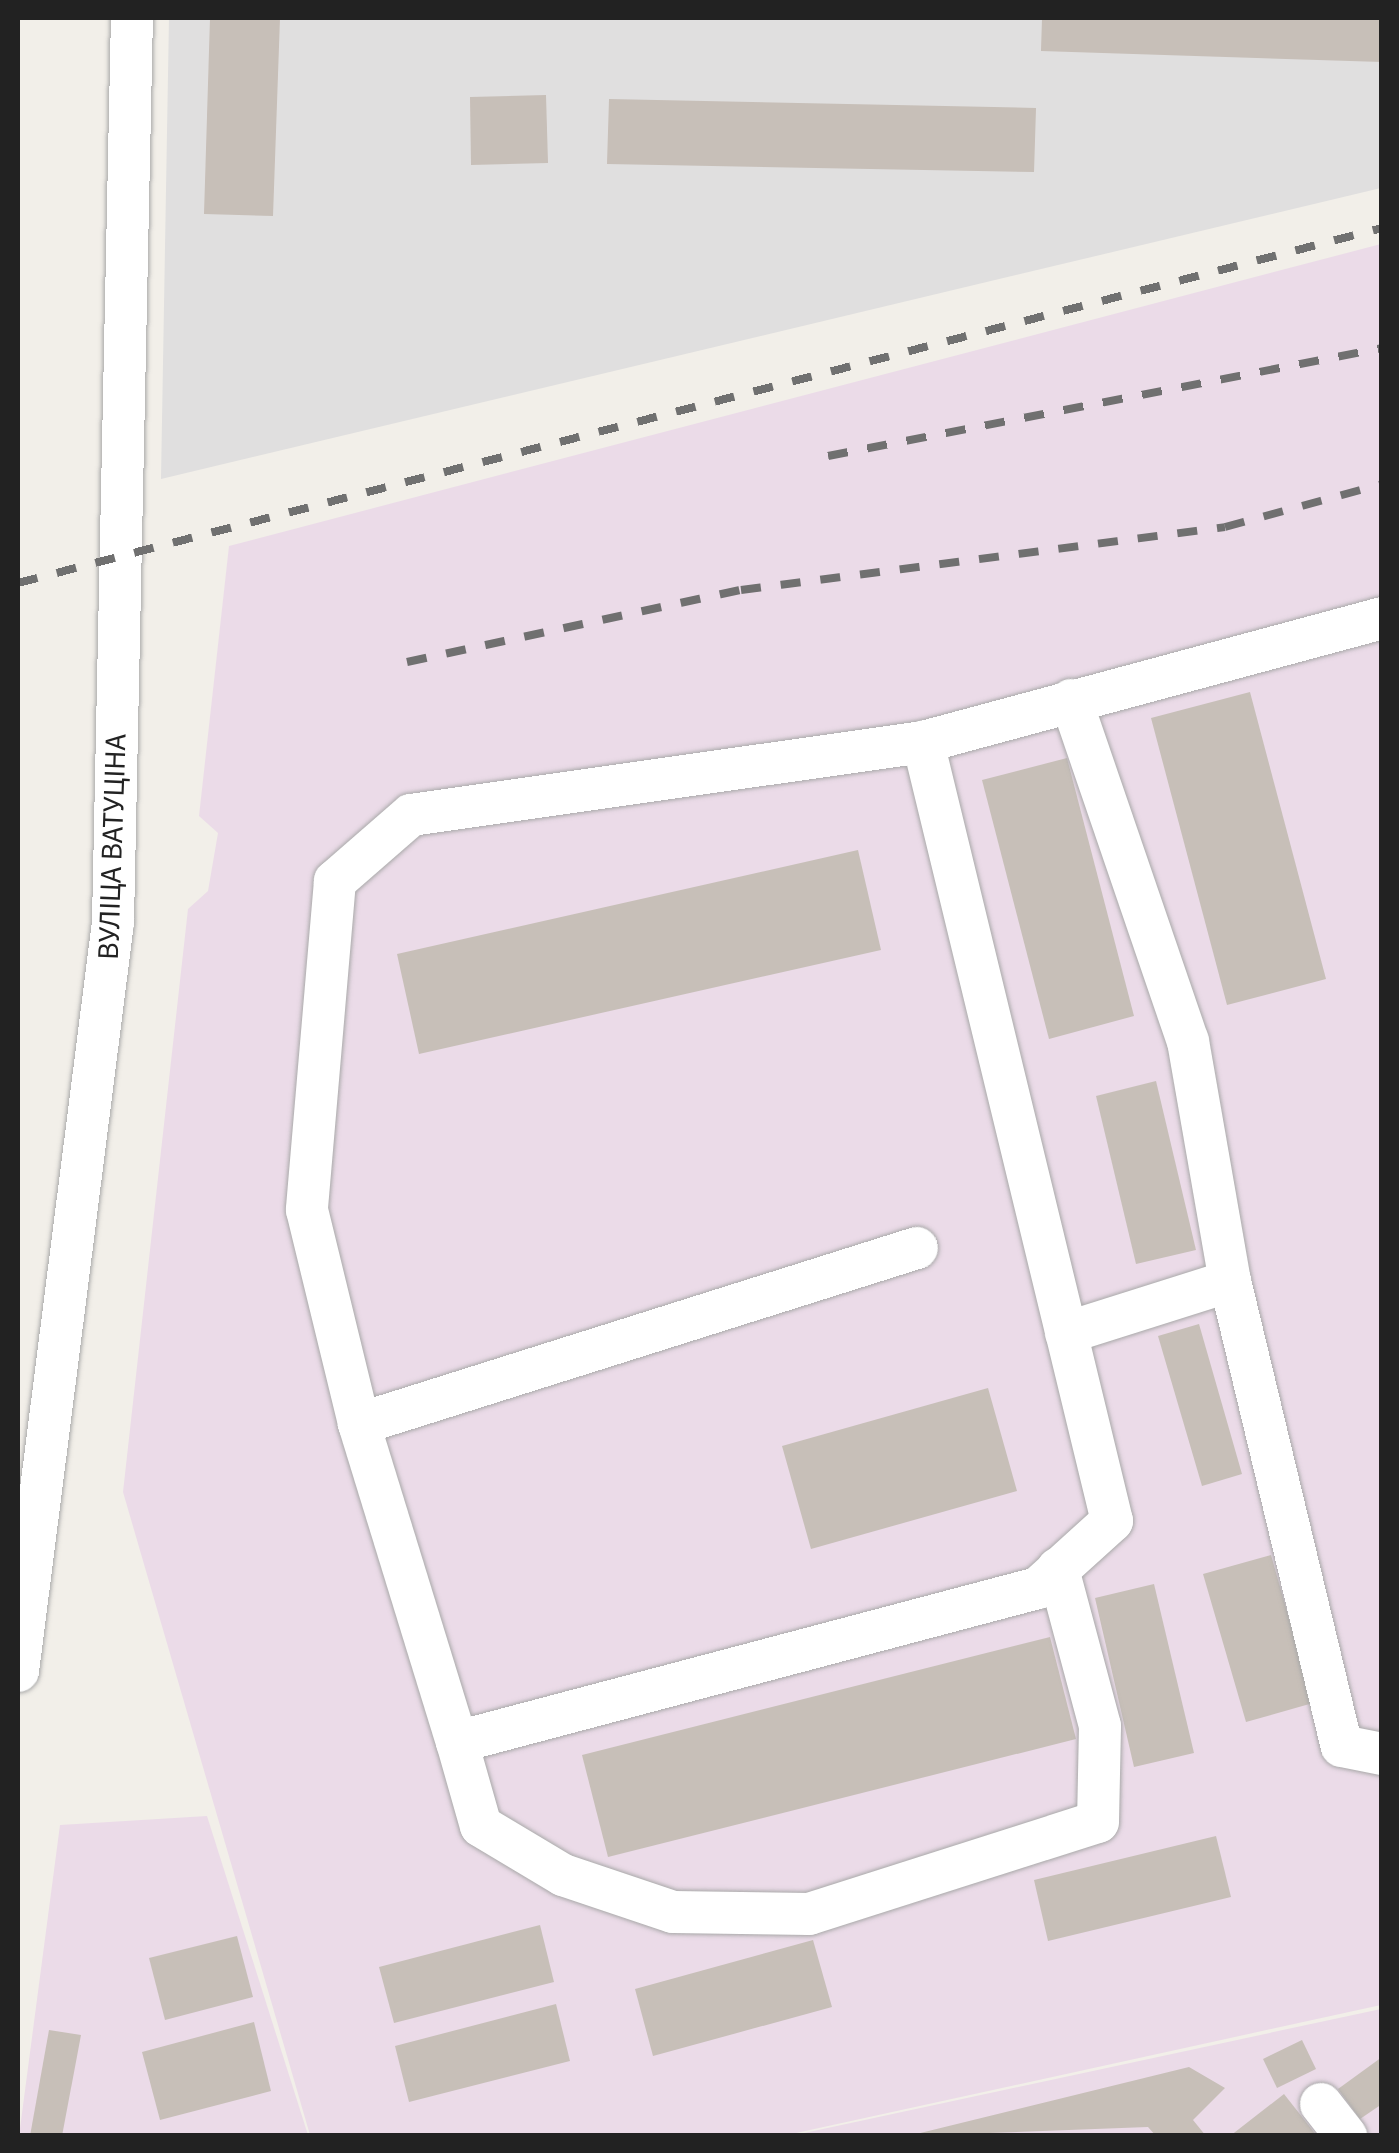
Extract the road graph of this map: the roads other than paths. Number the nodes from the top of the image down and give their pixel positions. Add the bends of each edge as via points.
1 (132, 18) edge
2 (1382, 618) edge
3 (1071, 700) junction
4 (922, 742) junction
5 (917, 1248) dead end
6 (1230, 1281) junction
7 (1066, 1333) junction
8 (359, 1424) junction
9 (1058, 1569) junction
10 (18, 1672) edge
11 (457, 1742) junction
12 (1382, 1754) edge

1 - 10 street, ВУЛІЦА ВАТУЦІНА via 114,922
2 - 3 street
3 - 4 street
3 - 6 street via 1188,1041
4 - 7 street
4 - 8 street via 411,814 335,881 308,1210
5 - 8 street
6 - 7 street
6 - 12 street via 1342,1746
7 - 9 street via 1112,1521
8 - 11 street
9 - 11 street via 1038,1588
9 - 11 street via 1100,1726 1098,1822 809,1914 673,1912 563,1875 482,1826

